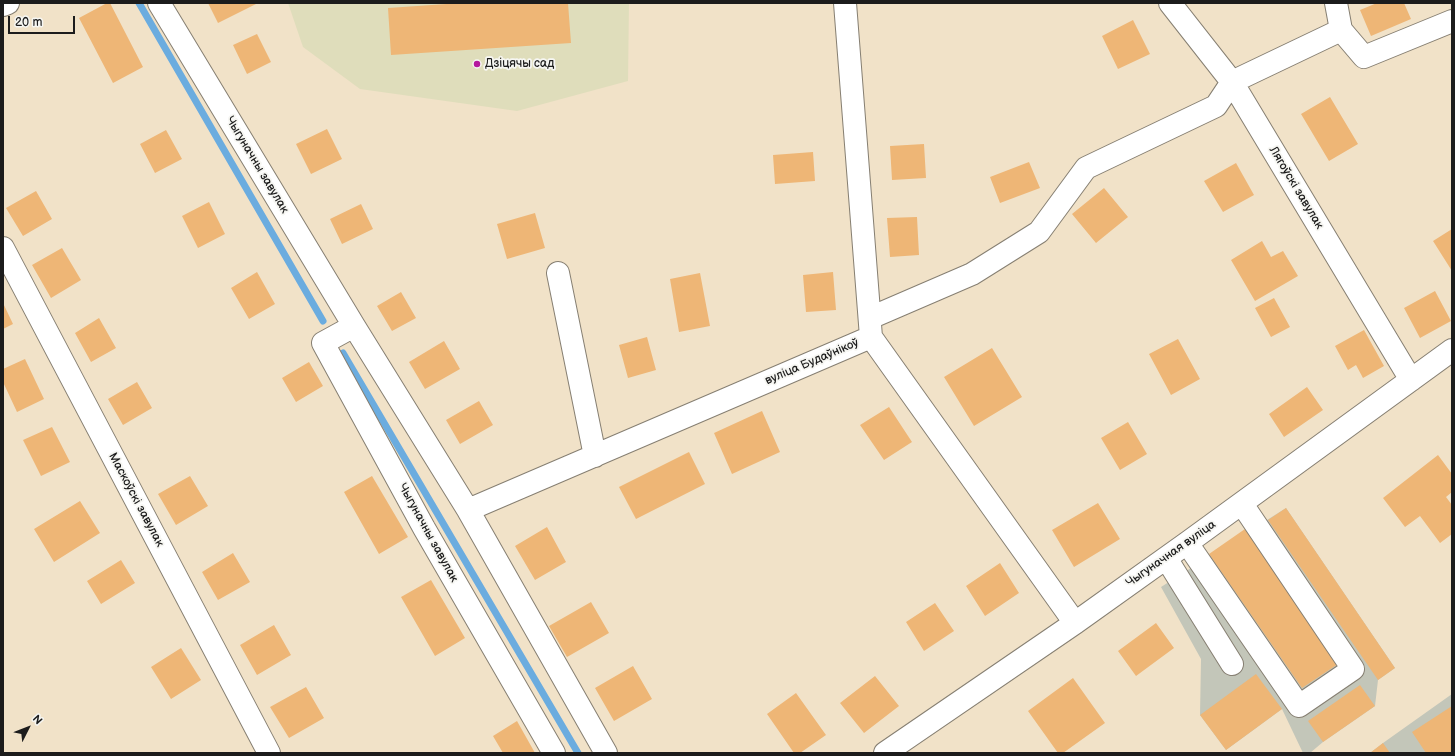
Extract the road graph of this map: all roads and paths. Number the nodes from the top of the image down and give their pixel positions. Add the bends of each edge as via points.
1 (8, 3) edge
2 (159, 3) edge
3 (845, 3) edge
4 (1170, 3) edge
5 (1336, 3) edge
6 (3, 5) edge
7 (1452, 21) edge
8 (1342, 30) junction
9 (1232, 82) junction
10 (3, 248) edge
11 (558, 273) dead end
12 (354, 326) junction
13 (870, 328) junction
14 (1452, 350) edge
15 (1411, 380) junction
16 (595, 456) junction
17 (1242, 504) junction
18 (468, 510) junction
19 (1187, 543) junction
20 (1166, 558) junction
21 (1075, 623) junction
22 (1232, 664) dead end
23 (909, 746) edge
24 (270, 753) edge
25 (554, 753) edge
26 (606, 753) edge
27 (885, 753) edge

1 - 6 street
2 - 12 street, Чыгуначны завулак
3 - 13 street
4 - 9 street, Лягоўскі завулак
5 - 8 street
7 - 8 street via 1364,57
8 - 9 street
9 - 13 street, вуліца Будаўнікоў via 1216,106 1086,168 1039,232 972,274
9 - 15 street, Лягоўскі завулак
10 - 24 street, Маскоўскі завулак
11 - 16 street
12 - 18 street, Чыгуначны завулак
12 - 25 street, Чыгуначны завулак via 323,343 424,528
13 - 16 street, вуліца Будаўнікоў
13 - 21 street
14 - 15 street, Чыгуначная вуліца
15 - 17 street, Чыгуначная вуліца
16 - 18 street, вуліца Будаўнікоў
17 - 19 street, Чыгуначная вуліца
17 - 19 street via 1353,669 1299,706
18 - 26 street, Чыгуначны завулак
19 - 20 street, Чыгуначная вуліца
20 - 21 street, Чыгуначная вуліца
20 - 22 street
21 - 23 street, Чыгуначная вуліца
23 - 27 street, Чыгуначная вуліца

